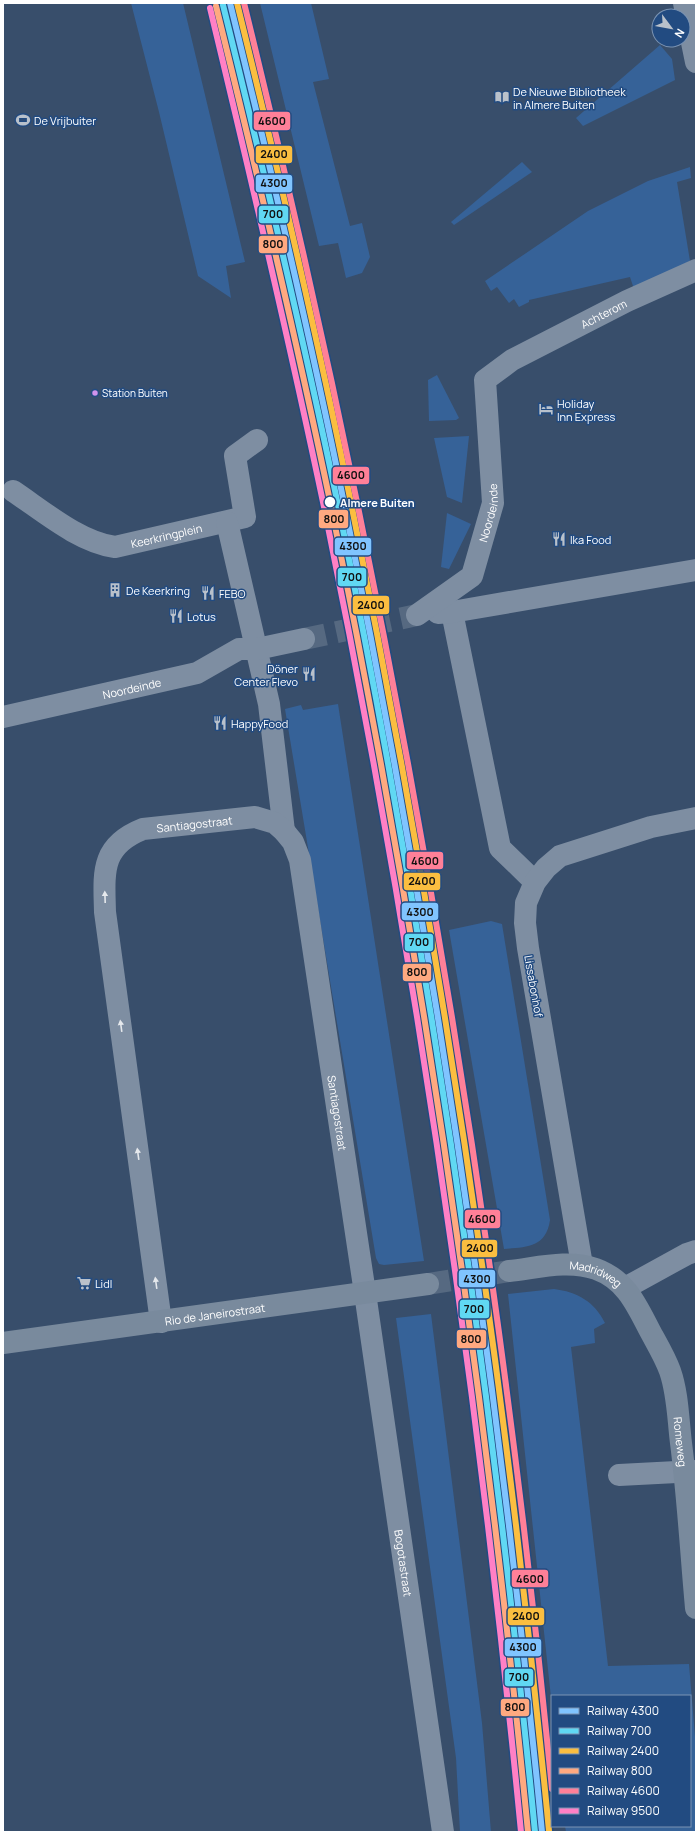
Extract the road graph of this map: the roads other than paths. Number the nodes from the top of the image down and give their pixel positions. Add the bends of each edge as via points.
1 (684, 3) edge
2 (696, 62) edge
3 (696, 270) edge
4 (512, 360) joint
5 (257, 440) dead end
6 (13, 491) dead end
7 (227, 522) junction
8 (696, 570) edge
9 (452, 612) junction
10 (304, 639) tunnel mouth
11 (257, 649) junction
12 (3, 717) edge
13 (696, 818) edge
14 (284, 830) junction
15 (535, 882) junction
16 (696, 1251) edge
17 (582, 1265) junction
18 (509, 1272) tunnel mouth
19 (428, 1284) tunnel mouth
20 (625, 1288) junction
21 (366, 1293) junction
22 (161, 1322) junction
23 (3, 1343) edge
24 (690, 1471) edge
25 (619, 1475) dead end
26 (696, 1608) edge
27 (443, 1832) edge

1 - 2 street
3 - 4 street, Achterom via 627,300
4 - 9 street, Noordeinde via 485,380 493,503 472,576 417,615
5 - 7 street, Keerkringplein via 235,456 245,518
6 - 7 street, Keerkringplein via 78,534 102,545 115,547
7 - 11 street
8 - 9 street, Noordeinde
9 - 15 street via 500,848
10 - 11 street, Noordeinde
11 - 12 street, Noordeinde via 239,649 197,673
11 - 14 street via 268,704
13 - 15 street, Lissabonhof via 651,827 560,856
14 - 21 street, Santiagostraat via 293,842 300,860
22 -> 14 street, Santiagostraat via 105,912 104,871 110,855 119,843 131,834 143,830 255,817 275,823
15 - 17 street, Lissabonhof via 526,904 528,948
16 - 20 street, Madridweg
17 - 18 street, Madridweg via 566,1264
17 - 20 street, Madridweg via 610,1276
19 - 21 street, Rio de Janeirostraat
20 - 24 street, Romeweg via 635,1301 670,1371
21 - 22 street, Rio de Janeirostraat
21 - 27 street, Bogotastraat
22 - 23 street, Rio de Janeirostraat
24 - 25 street
24 - 26 street, Romeweg

